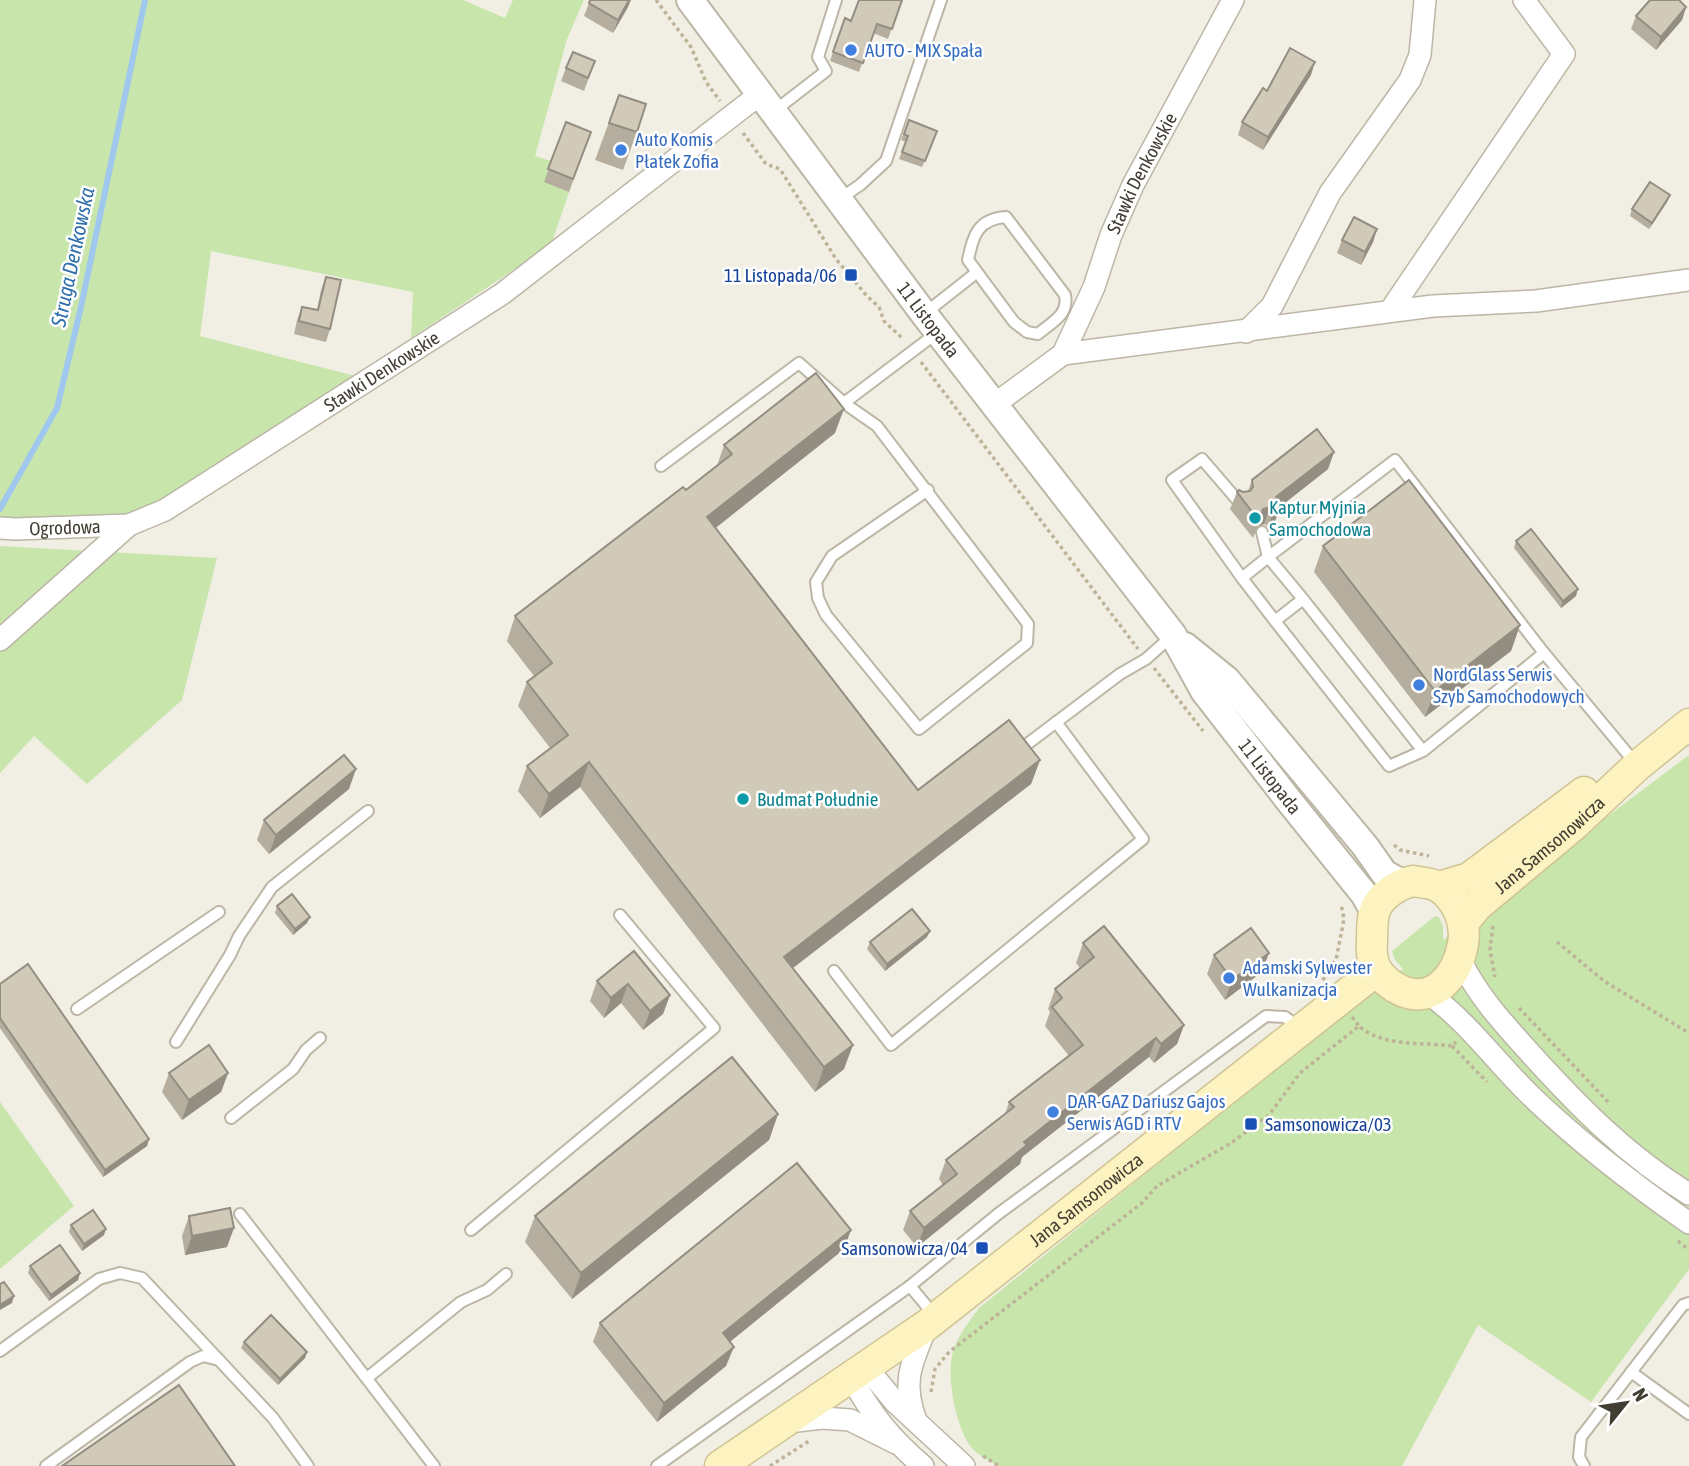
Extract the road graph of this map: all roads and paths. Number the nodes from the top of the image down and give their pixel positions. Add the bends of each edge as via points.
1 (656, 0) edge
2 (690, 0) edge
3 (836, 0) edge
4 (941, 0) edge
5 (1233, 0) edge
6 (1425, 0) edge
7 (1524, 0) edge
8 (767, 103) junction
9 (732, 118) junction
10 (838, 200) junction
11 (976, 273) junction
12 (1689, 280) edge
13 (1390, 311) junction
14 (931, 323) junction
15 (1245, 332) junction
16 (914, 353) junction
17 (1063, 354) junction
18 (844, 403) junction
19 (995, 404) junction
20 (661, 466) dead end
21 (928, 490) junction
22 (1240, 502) edge
23 (129, 525) junction
24 (0, 528) edge
25 (1262, 532) edge
26 (1269, 557) junction
27 (1242, 578) junction
28 (1303, 599) junction
29 (1275, 621) junction
30 (1173, 635) junction
31 (0, 640) edge
32 (1544, 653) junction
33 (1146, 659) junction
34 (1056, 722) junction
35 (1689, 724) edge
36 (1204, 732) dead end
37 (1022, 748) edge
38 (1423, 751) junction
39 (1637, 765) junction
40 (368, 811) dead end
41 (1390, 842) dead end
42 (1434, 857) dead end
43 (1402, 883) junction
44 (1439, 887) junction
45 (1336, 896) dead end
46 (219, 912) dead end
47 (1374, 912) junction
48 (1494, 914) dead end
49 (620, 915) dead end
50 (1463, 923) junction
51 (1557, 942) dead end
52 (1460, 959) junction
53 (1377, 970) junction
54 (834, 971) dead end
55 (1495, 977) dead end
56 (1429, 993) junction
57 (1510, 998) dead end
58 (1339, 999) junction
59 (77, 1009) dead end
60 (1359, 1026) junction
61 (1301, 1029) junction
62 (1470, 1031) junction
63 (1689, 1033) edge
64 (320, 1038) dead end
65 (176, 1042) dead end
66 (1612, 1106) dead end
67 (230, 1118) dead end
68 (1689, 1194) edge
69 (240, 1214) dead end
70 (1689, 1223) edge
71 (471, 1230) dead end
72 (506, 1274) dead end
73 (910, 1286) junction
74 (1689, 1303) edge
75 (931, 1321) junction
76 (0, 1351) edge
77 (219, 1360) junction
78 (858, 1372) junction
79 (1631, 1372) junction
80 (367, 1378) junction
81 (1689, 1414) edge
82 (785, 1423) junction
83 (916, 1423) junction
84 (812, 1439) dead end
85 (896, 1443) junction
86 (46, 1466) edge
87 (308, 1466) edge
88 (434, 1466) edge
89 (657, 1466) edge
90 (720, 1466) edge
91 (770, 1466) edge
92 (923, 1466) edge
93 (964, 1466) edge
94 (1584, 1466) edge

1 - 9 path via 691,47 706,82
2 - 8 street, 11 Listopada
3 - 8 lane via 818,58 826,71
4 - 10 lane via 886,161
5 - 17 street, Stawki Denkowskie via 1133,185
6 - 15 street via 1420,55 1410,80 1330,193 1272,306
7 - 13 street via 1564,54
8 - 9 street, Stawki Denkowskie
8 - 10 street, 11 Listopada
9 - 16 path via 766,164 780,169 836,259
9 - 23 street, Stawki Denkowskie via 502,294 165,510
10 - 14 street, 11 Listopada
11 - 11 lane via 1027,332 1038,334 1067,304 1065,295 1006,217 991,218 980,227 968,260
11 - 14 lane
12 - 13 street, Stawki Denkowskie via 1536,301
13 - 15 street, Stawki Denkowskie
14 - 16 lane
14 - 19 street, 11 Listopada
15 - 17 street, Stawki Denkowskie
16 - 18 lane
16 - 33 path
17 - 19 street, Stawki Denkowskie
18 - 20 lane via 799,363
18 - 21 lane via 877,426
19 - 30 street, 11 Listopada
21 - 21 lane via 1023,615 1029,635 1027,643 919,729 826,615 816,582 832,556
22 - 27 lane via 1202,459 1172,480
23 - 24 street, Ogrodowa
23 - 31 street, Stawki Denkowskie
25 - 26 lane
26 - 27 lane
26 - 28 lane
26 - 32 lane via 1395,460
27 - 29 lane
28 - 29 lane
28 - 38 lane
29 - 38 lane via 1389,766
30 - 33 lane
30 - 43 street, 11 Listopada via 1227,680 1384,873
30 - 47 street, 11 Listopada via 1204,691
32 - 38 lane
32 - 39 lane
33 - 34 lane
33 - 36 path
34 - 37 lane
34 - 54 lane via 1143,839 891,1045
35 - 39 main road, Jana Samsonowicza
39 - 44 main road, Jana Samsonowicza via 1587,790 1469,878
39 - 50 main road, Jana Samsonowicza
40 - 65 lane via 272,887
41 - 42 path via 1400,850
43 - 44 main road
43 - 47 main road
44 - 50 main road
45 - 58 path via 1344,919 1336,960 1322,977
46 - 59 lane
47 - 53 main road via 1371,949
48 - 55 path via 1490,950
49 - 71 lane via 714,1028
50 - 52 main road
51 - 63 path via 1604,981
52 - 56 main road via 1440,988
52 - 68 street via 1471,984 1493,1012 1570,1098 1617,1142
53 - 56 main road via 1394,988 1410,995
53 - 58 main road, Jana Samsonowicza
56 - 62 street
57 - 66 path
58 - 60 path
58 - 61 main road, Jana Samsonowicza
60 - 62 path via 1384,1040 1452,1046
60 - 83 path via 1300,1073 1269,1115 1157,1186 1142,1203 949,1352 935,1369 933,1411
61 - 73 lane via 1285,1017 1266,1016 998,1214
61 - 75 main road, Jana Samsonowicza
62 - 70 street via 1554,1118 1602,1160
64 - 67 lane via 292,1069
69 - 80 lane
72 - 80 lane via 487,1290 461,1302
73 - 75 lane
73 - 89 lane
74 - 79 lane
75 - 78 main road, Jana Samsonowicza
75 - 83 street via 907,1384
76 - 77 lane via 99,1279 120,1273 142,1278
77 - 86 lane via 204,1356 190,1362
77 - 87 lane via 273,1418
78 - 82 main road, Jana Samsonowicza
78 - 83 street
78 - 85 street, Jana Samsonowicza via 867,1406
79 - 81 lane
79 - 94 lane via 1581,1437 1579,1457
80 - 88 lane
82 - 85 street, Jana Samsonowicza via 850,1420
82 - 90 main road, Jana Samsonowicza
83 - 93 street
84 - 91 path
85 - 92 street, Jana Samsonowicza

